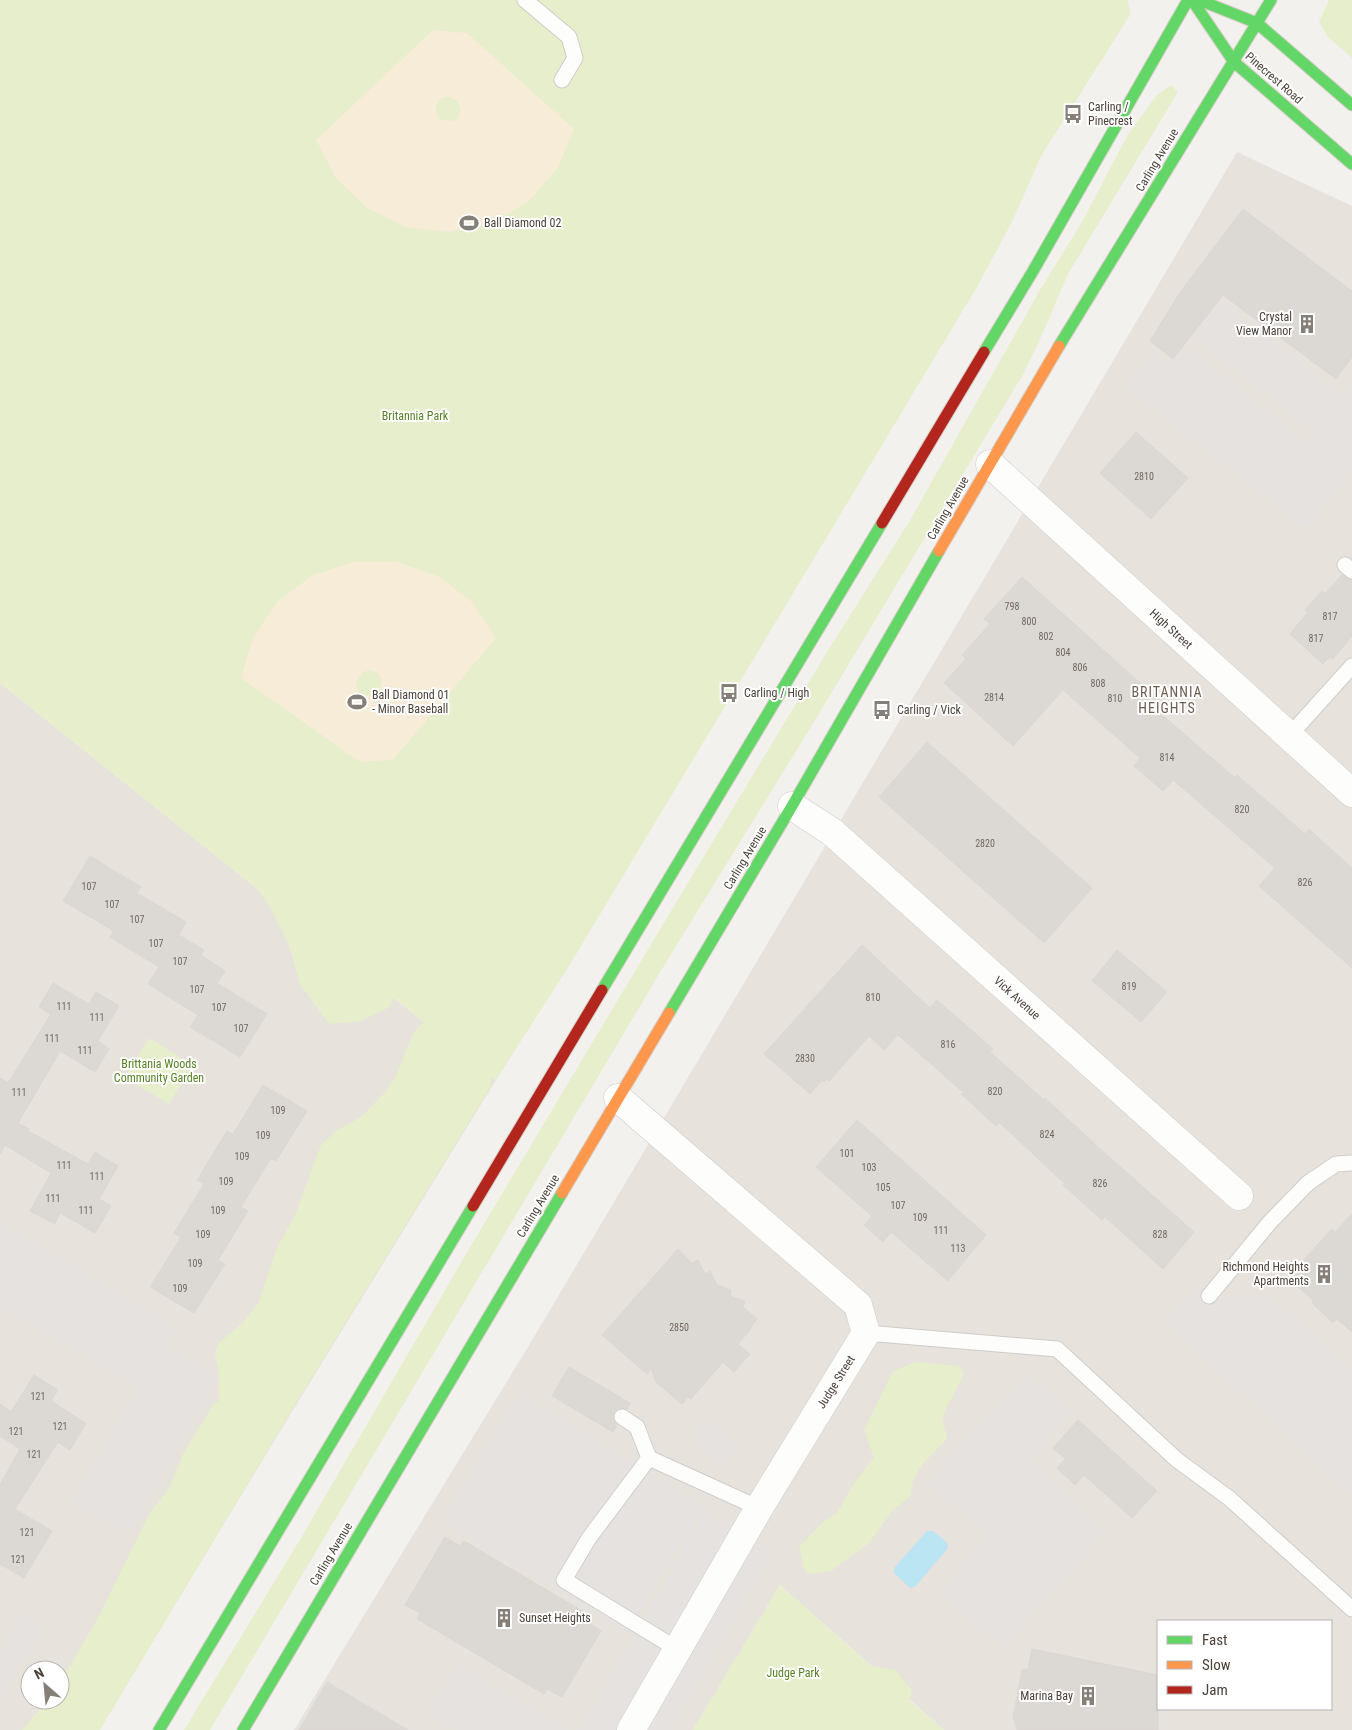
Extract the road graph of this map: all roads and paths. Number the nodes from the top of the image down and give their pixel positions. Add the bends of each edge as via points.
1 (525, 0) edge
2 (1188, 0) edge
3 (1192, 0) edge
4 (1199, 0) edge
5 (1271, 0) edge
6 (1257, 23) junction
7 (1234, 62) junction
8 (562, 80) dead end
9 (1352, 105) edge
10 (1352, 164) edge
11 (990, 464) junction
12 (1352, 666) edge
13 (1289, 736) junction
14 (1352, 793) edge
15 (792, 806) junction
16 (618, 1098) junction
17 (1352, 1163) edge
18 (1239, 1196) dead end
19 (1209, 1296) dead end
20 (866, 1333) junction
21 (622, 1417) dead end
22 (649, 1458) junction
23 (758, 1508) junction
24 (1352, 1609) edge
25 (677, 1649) junction
26 (159, 1730) edge
27 (242, 1730) edge
28 (631, 1730) edge

1 - 8 lane via 569,37 575,58
2 - 26 main road via 1032,271
3 - 7 main road, Pinecrest Road
4 - 6 main road
5 - 6 main road, Carling Avenue
6 - 7 main road, Carling Avenue
6 - 9 main road
7 - 10 main road, Pinecrest Road
7 - 11 main road, Carling Avenue
11 - 13 street, High Street
11 - 15 main road, Carling Avenue
12 - 13 lane
13 - 14 street, High Street
15 - 16 main road, Carling Avenue
15 - 18 street, Vick Avenue via 832,832
16 - 20 street via 858,1305
16 - 27 main road, Carling Avenue
17 - 19 lane via 1336,1164 1308,1183 1270,1222
20 - 23 street, Judge Street
20 - 24 lane via 1057,1349 1177,1460 1229,1498
21 - 22 lane via 637,1427
22 - 23 lane
22 - 25 lane via 589,1538 564,1580
23 - 25 street, Judge Street
25 - 28 street, Judge Street

